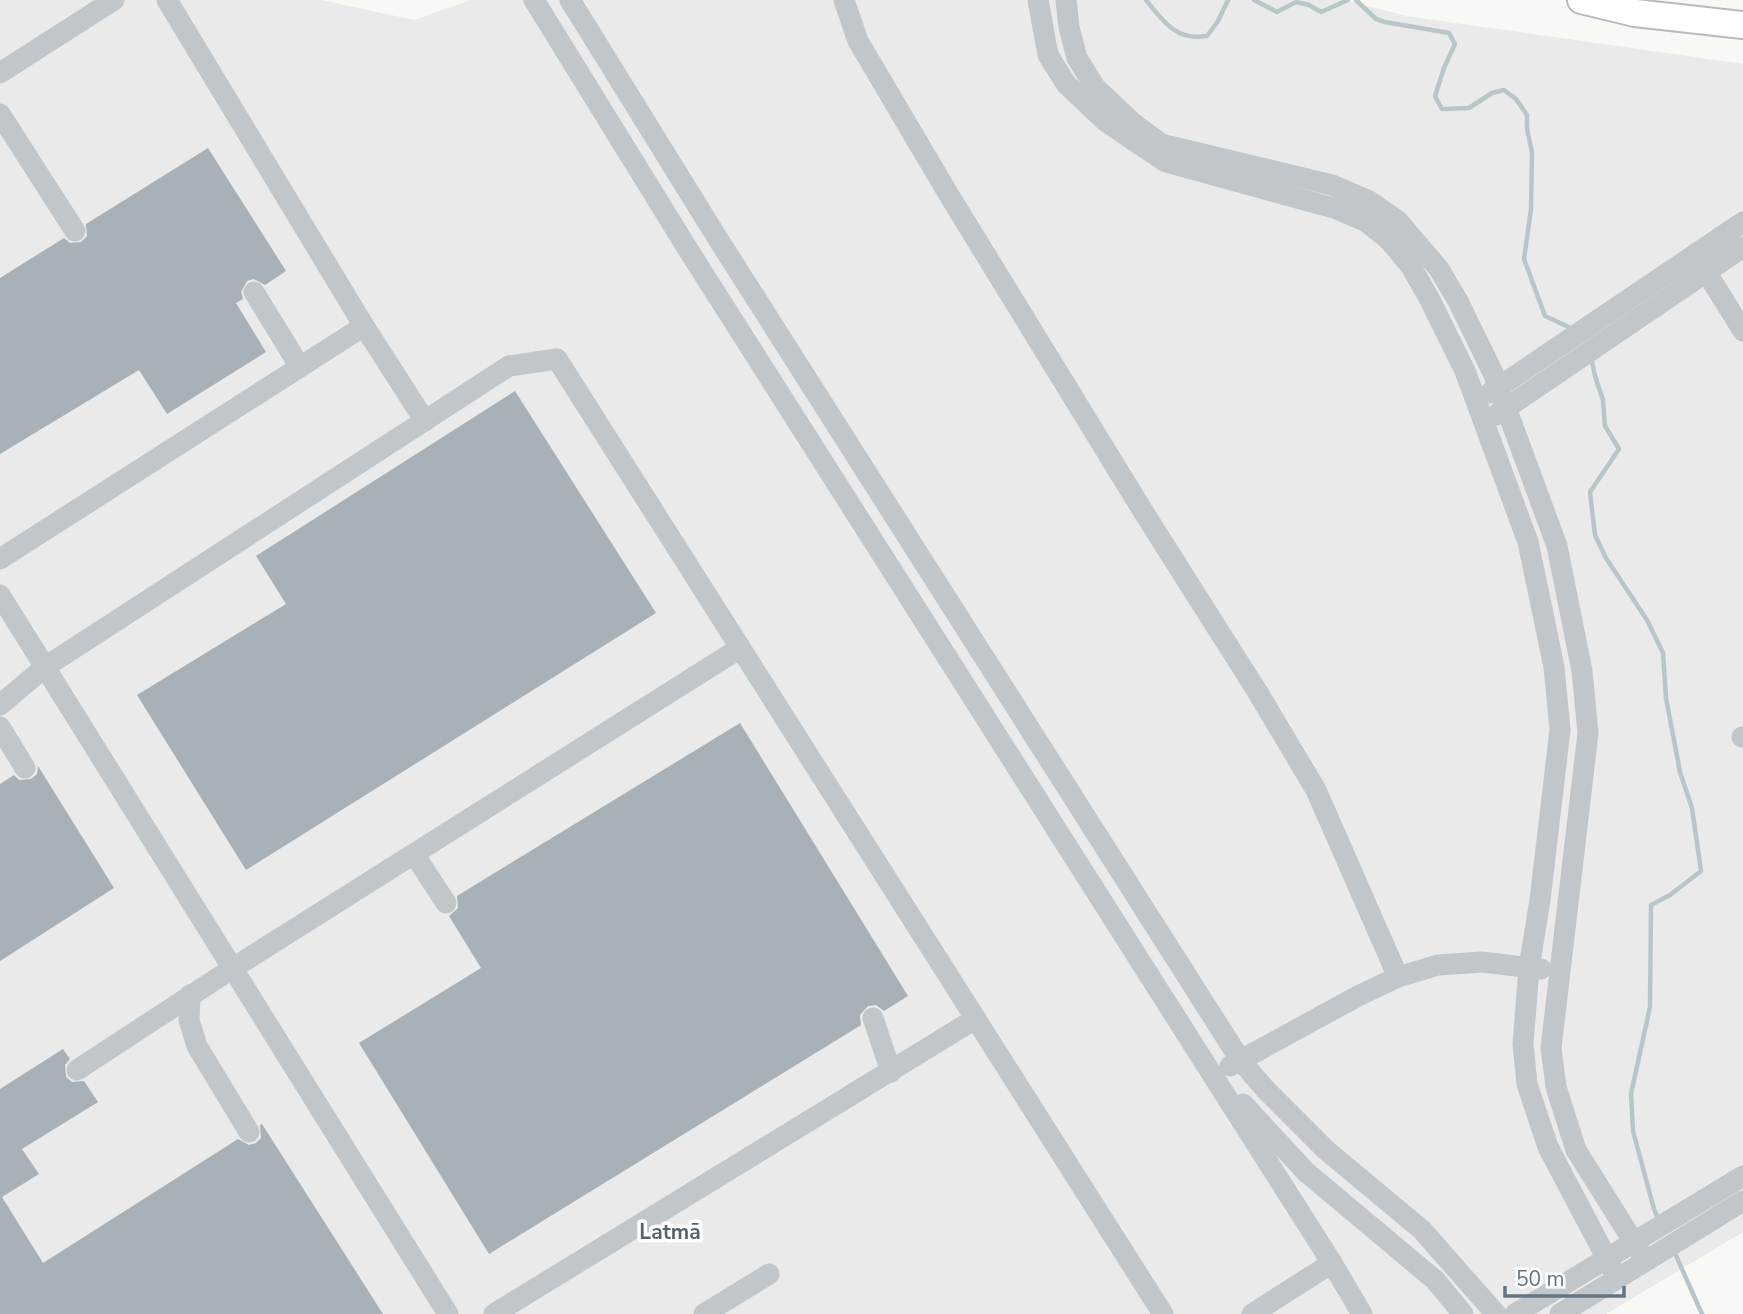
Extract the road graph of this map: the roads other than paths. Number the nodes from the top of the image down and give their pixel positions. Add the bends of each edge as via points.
1 (114, 0) edge
2 (167, 0) edge
3 (534, 0) edge
4 (570, 0) edge
5 (844, 0) edge
6 (1038, 0) edge
7 (1066, 0) edge
8 (1581, 0) edge
9 (1717, 11) edge
10 (1743, 25) edge
11 (0, 73) edge
12 (0, 114) edge
13 (1743, 222) edge
14 (75, 231) dead end
15 (1743, 247) edge
16 (1701, 263) junction
17 (254, 292) dead end
18 (364, 326) junction
19 (1743, 331) edge
20 (1563, 357) junction
21 (300, 367) junction
22 (1499, 387) junction
23 (1477, 402) junction
24 (1506, 408) junction
25 (425, 421) junction
26 (1484, 423) junction
27 (0, 559) edge
28 (0, 595) edge
29 (740, 648) junction
30 (45, 667) junction
31 (0, 705) edge
32 (0, 727) edge
33 (24, 768) dead end
34 (414, 853) junction
35 (446, 903) dead end
36 (233, 968) junction
37 (1529, 968) junction
38 (1561, 972) junction
39 (1398, 977) junction
40 (190, 995) junction
41 (873, 1018) dead end
42 (975, 1019) junction
43 (1241, 1060) junction
44 (77, 1070) dead end
45 (891, 1072) junction
46 (1213, 1076) junction
47 (249, 1132) dead end
48 (1743, 1176) edge
49 (1743, 1201) edge
50 (1657, 1240) junction
51 (1606, 1258) junction
52 (1332, 1263) junction
53 (769, 1274) dead end
54 (1617, 1278) junction
55 (448, 1314) edge
56 (494, 1314) edge
57 (705, 1314) edge
58 (1163, 1314) edge
59 (1252, 1314) edge
60 (1362, 1314) edge
61 (1463, 1314) edge
62 (1496, 1314) edge
63 (1516, 1314) edge
64 (1560, 1314) edge

1 - 11 street
2 - 18 street
3 - 46 street
4 - 43 street
5 - 39 street via 858,41 948,195 1316,790
6 - 23 street via 1048,55 1066,84 1133,140 1166,162 1337,209 1365,221 1388,239 1429,298
7 - 22 street via 1077,58 1095,87 1161,144 1332,185 1398,221 1439,269
8 - 9 main road via 1635,13
9 - 10 main road
12 - 14 street
13 - 16 street
15 - 16 street
16 - 19 street
16 - 20 street
17 - 21 street
18 - 21 street
18 - 25 street
20 - 22 street
20 - 24 street
21 - 27 street
22 - 23 street
22 - 24 street
23 - 26 street
24 - 26 street
24 - 38 street via 1557,546 1582,671 1588,733
25 - 29 street via 509,366 557,359
25 - 30 street
26 - 37 street via 1528,542 1553,667 1560,730
28 - 30 street
29 - 34 street
29 - 42 street
30 - 31 street
30 - 36 street
32 - 33 street
34 - 35 street
34 - 36 street
36 - 40 street
36 - 55 street
37 - 38 street
37 - 39 street via 1482,962 1438,965
37 - 51 street via 1523,1044 1527,1084 1548,1147
38 - 50 street via 1552,1048 1556,1087 1577,1150
39 - 43 street
40 - 44 street
40 - 47 street via 189,1020 197,1046
41 - 45 street
42 - 45 street
42 - 58 street
43 - 46 street
43 - 62 street via 1326,1150 1422,1230
45 - 56 street
46 - 52 street
46 - 61 street via 1306,1172 1436,1280
48 - 50 street
49 - 50 street
50 - 51 street
50 - 54 street
51 - 54 street
51 - 63 street
52 - 59 street
52 - 60 street
53 - 57 street
54 - 64 street

